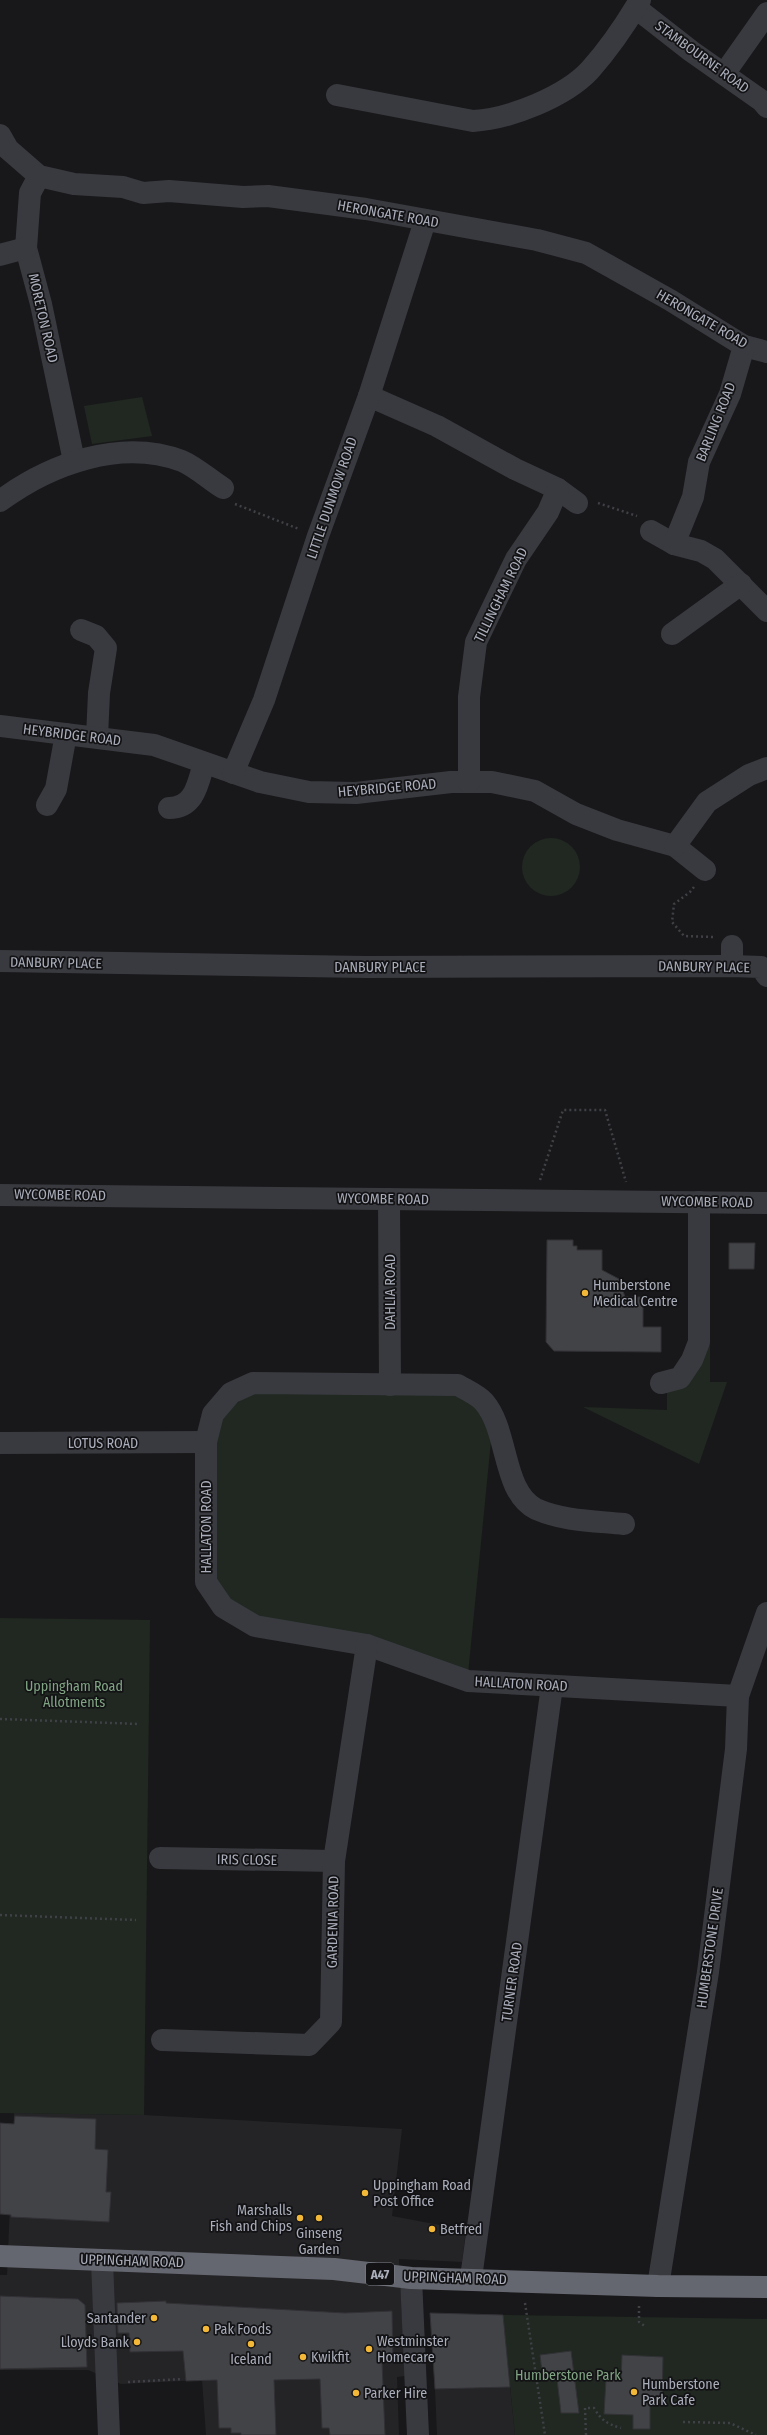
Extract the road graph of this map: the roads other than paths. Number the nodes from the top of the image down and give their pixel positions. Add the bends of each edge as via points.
1 (638, 4) edge
2 (767, 13) edge
3 (724, 74) junction
4 (337, 95) dead end
5 (767, 107) edge
6 (0, 135) edge
7 (39, 176) junction
8 (425, 221) junction
9 (26, 248) junction
10 (0, 255) edge
11 (744, 346) junction
12 (767, 352) edge
13 (369, 396) junction
14 (74, 461) junction
15 (223, 488) road end
16 (558, 489) junction
17 (0, 500) edge
18 (578, 503) road end
19 (651, 531) road end
20 (674, 544) junction
21 (741, 584) junction
22 (767, 611) edge
23 (81, 630) dead end
24 (672, 634) dead end
25 (0, 726) edge
26 (66, 734) junction
27 (97, 737) junction
28 (204, 763) junction
29 (767, 768) edge
30 (233, 773) junction
31 (469, 782) junction
32 (47, 805) dead end
33 (169, 808) dead end
34 (675, 846) junction
35 (705, 870) road end
36 (0, 960) edge
37 (764, 972) edge
38 (0, 1195) edge
39 (390, 1199) junction
40 (699, 1202) junction
41 (767, 1203) edge
42 (661, 1383) dead end
43 (390, 1385) junction
44 (206, 1442) junction
45 (0, 1443) edge
46 (624, 1524) dead end
47 (767, 1613) edge
48 (367, 1645) junction
49 (552, 1686) junction
50 (738, 1696) junction
51 (160, 1858) dead end
52 (334, 1861) junction
53 (162, 2040) dead end
54 (0, 2256) edge
55 (102, 2261) junction
56 (411, 2278) junction
57 (471, 2278) junction
58 (658, 2286) junction
59 (767, 2287) edge
60 (109, 2435) edge
61 (418, 2435) edge

1 - 3 street, STAMBOURNE ROAD
1 - 4 street via 589,71 556,95 507,116 473,121
2 - 3 street
3 - 5 street, STAMBOURNE ROAD
6 - 7 street, HERONGATE ROAD via 8,149
7 - 8 street, HERONGATE ROAD via 74,184 123,187 143,193 169,191 243,197 268,196 366,209
7 - 9 street, MORETON ROAD via 30,193
8 - 11 street, HERONGATE ROAD via 537,240 586,253 670,300
8 - 13 street, LITTLE DUNMOW ROAD
9 - 10 street
9 - 14 street, MORETON ROAD via 41,304
11 - 12 street, HERONGATE ROAD
11 - 20 street, BARLING ROAD via 730,394 699,462 693,497
13 - 16 street via 437,426
13 - 30 street, LITTLE DUNMOW ROAD via 318,536 264,700
14 - 15 street via 117,453 147,452 183,462
14 - 17 street
16 - 18 street
16 - 31 street, TILLINGHAM ROAD via 548,512 516,560 476,642 469,697
19 - 20 street
20 - 21 street via 701,551 715,559
21 - 22 street
21 - 24 street
23 - 27 street via 96,636 106,648
25 - 26 street, HEYBRIDGE ROAD
26 - 27 street, HEYBRIDGE ROAD
26 - 32 street via 56,789
27 - 28 street, HEYBRIDGE ROAD via 154,745
28 - 30 street, HEYBRIDGE ROAD
28 - 33 street via 196,790 189,802 180,808
29 - 34 street via 749,775 707,802
30 - 31 street, HEYBRIDGE ROAD via 260,782 309,792 356,793
31 - 34 street, HEYBRIDGE ROAD via 492,782 535,791 576,814 617,830
34 - 35 street, HEYBRIDGE ROAD
36 - 37 street, DANBURY PLACE via 366,967 732,956
38 - 39 street, WYCOMBE ROAD
39 - 40 street, WYCOMBE ROAD
39 - 43 street, DAHLIA ROAD
40 - 41 street, WYCOMBE ROAD
40 - 42 street via 699,1342 692,1360 680,1378
43 - 44 street, HALLATON ROAD via 253,1383 231,1393 213,1414
43 - 46 street, HALLATON ROAD via 458,1385 484,1401 500,1429 516,1490 536,1508 571,1519
44 - 45 street, LOTUS ROAD
44 - 48 street, HALLATON ROAD via 206,1582 223,1607 255,1626
47 - 50 street, HUMBERSTONE DRIVE
48 - 49 street, HALLATON ROAD via 468,1682
48 - 52 street, GARDENIA ROAD
49 - 50 street, HALLATON ROAD
49 - 57 street, TURNER ROAD
50 - 58 street, HUMBERSTONE DRIVE via 736,1749 708,1972
51 - 52 street, IRIS CLOSE
52 - 53 street, GARDENIA ROAD via 331,2022 309,2045
54 - 55 highway, UPPINGHAM ROAD / A47
55 - 56 highway, UPPINGHAM ROAD / A47 via 334,2268
55 - 60 street
56 - 57 highway, UPPINGHAM ROAD / A47
56 - 61 street
57 - 58 highway, UPPINGHAM ROAD / A47
58 - 59 highway, UPPINGHAM ROAD / A47

